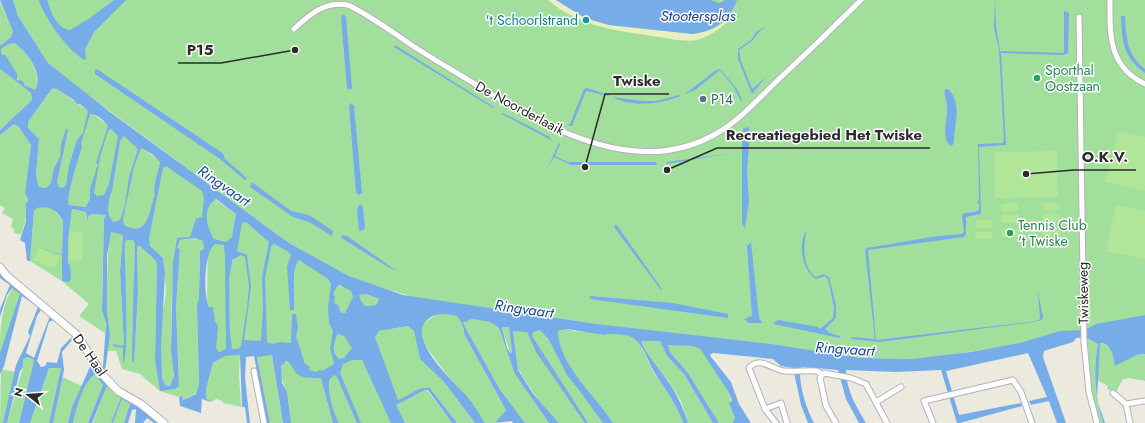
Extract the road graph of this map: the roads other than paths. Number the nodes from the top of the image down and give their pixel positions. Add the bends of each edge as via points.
1 (861, 0) edge
2 (1110, 0) edge
3 (1079, 17) dead end
4 (294, 29) dead end
5 (1145, 84) edge
6 (0, 266) edge
7 (254, 370) dead end
8 (821, 374) junction
9 (901, 387) dead end
10 (1113, 394) dead end
11 (1145, 401) edge
12 (876, 402) junction
13 (1126, 404) junction
14 (764, 409) junction
15 (164, 423) edge
16 (264, 423) edge
17 (776, 423) edge
18 (788, 423) edge
19 (836, 423) edge
20 (887, 423) edge
21 (933, 423) edge
22 (1032, 423) edge
23 (1097, 423) edge
24 (1130, 423) edge

1 - 4 street, De Noorderlaaik via 756,102 726,127 692,145 660,151 614,148 561,131 520,111 348,5 339,3 325,6 312,12
2 - 5 street via 1113,50 1119,63
3 - 23 street, Twiskeweg via 1083,325 1089,392
6 - 15 street, De Haal via 6,275 76,334 102,374 118,391 141,404
7 - 16 street
8 - 12 street via 838,375 866,384
8 - 14 street via 817,371 779,370 765,363 751,365 749,368
8 - 19 street via 826,406
9 - 12 street
10 - 13 street
11 - 13 street
12 - 20 street
13 - 24 street
14 - 17 street
14 - 18 street via 780,403
21 - 22 street via 924,401 1013,380 1024,399

